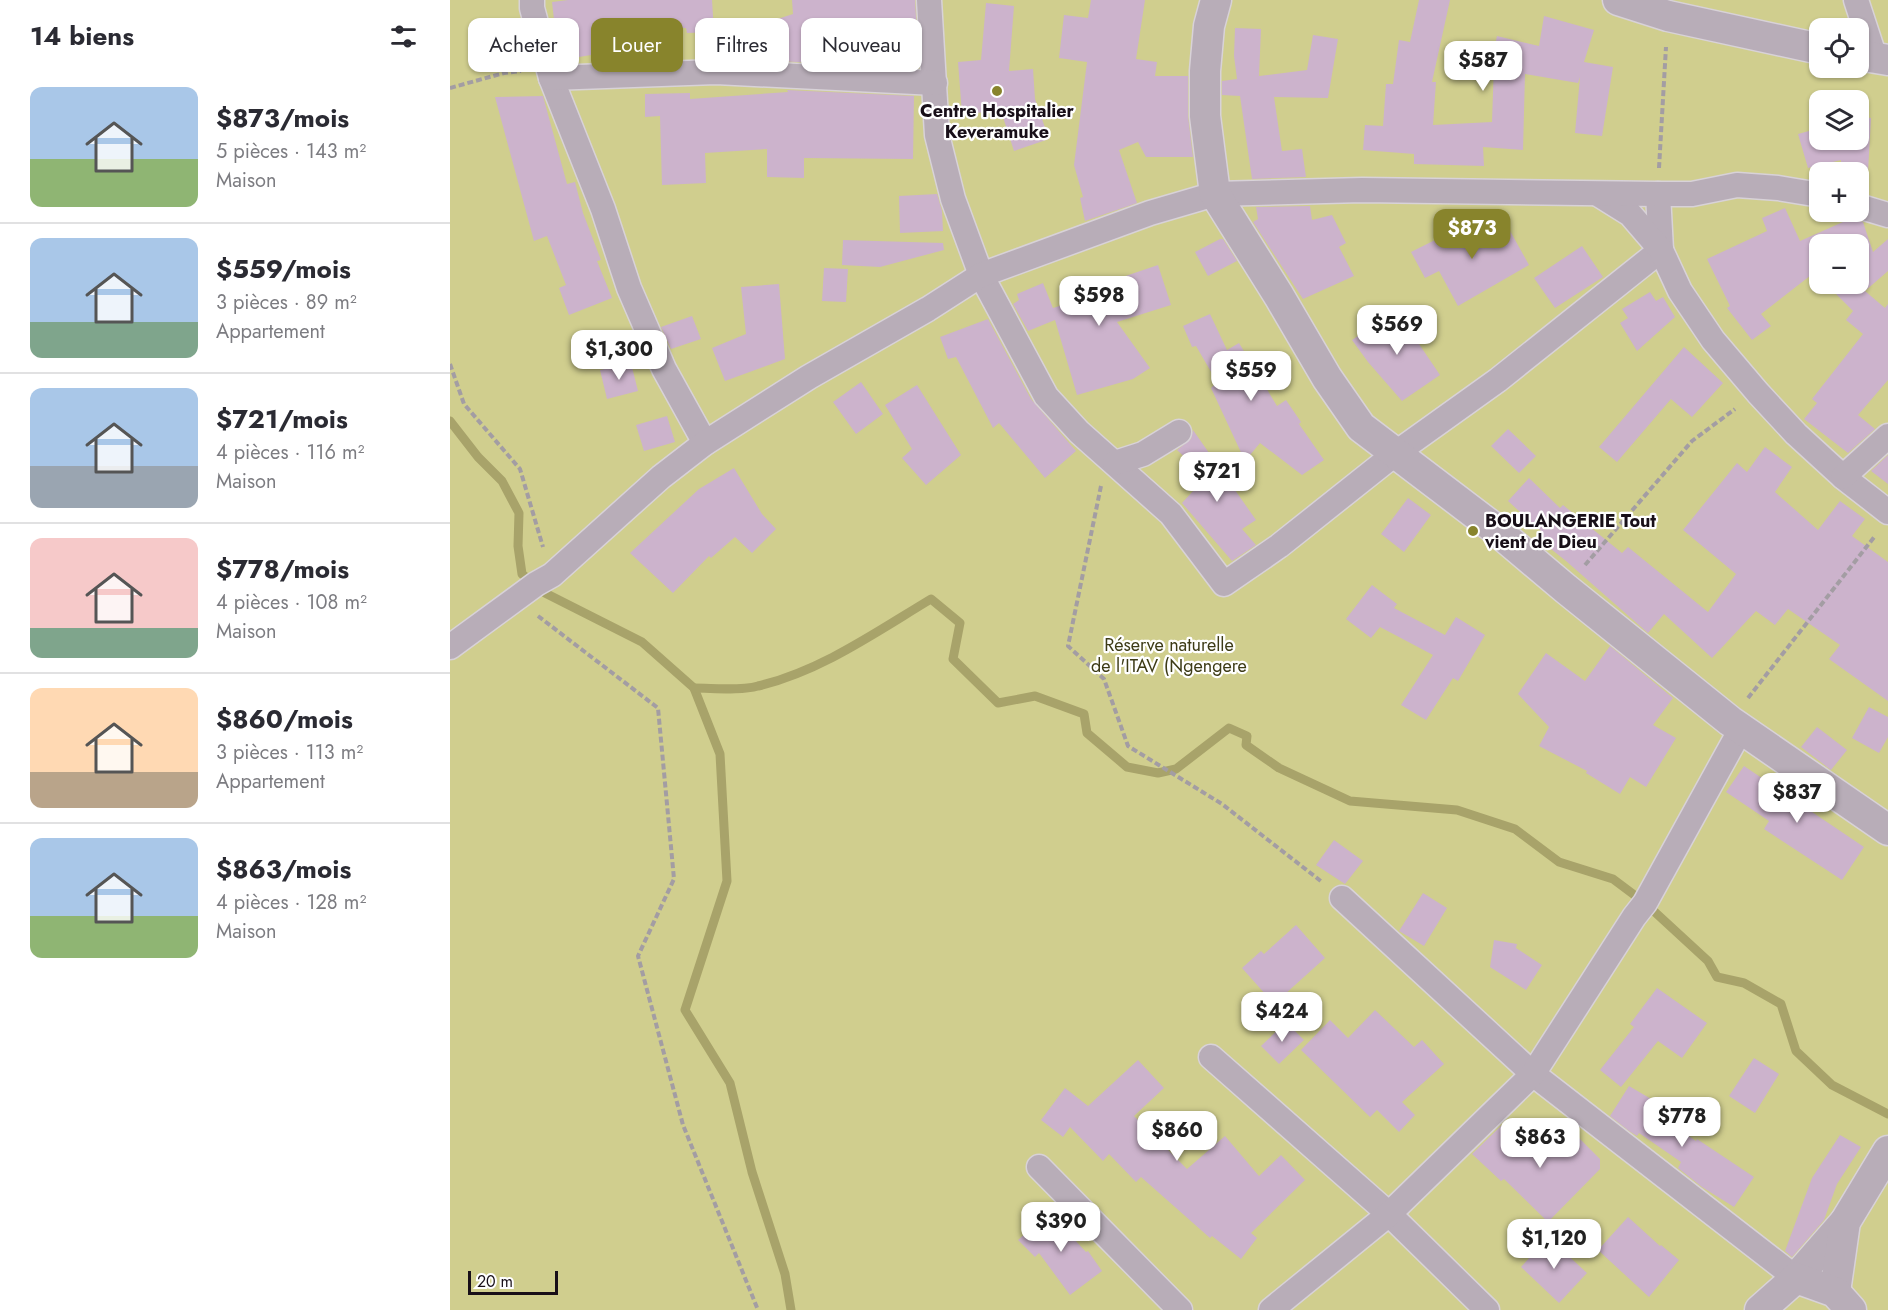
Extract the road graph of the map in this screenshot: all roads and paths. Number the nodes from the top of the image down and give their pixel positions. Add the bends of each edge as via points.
1 (532, 0) edge
2 (928, 0) edge
3 (1216, 0) edge
4 (1618, 0) edge
5 (1856, 0) edge
6 (1668, 16) junction
7 (1809, 47) edge
8 (1874, 58) edge
9 (550, 73) junction
10 (935, 83) junction
11 (450, 88) edge
12 (1809, 193) edge
13 (1215, 194) junction
14 (1597, 194) junction
15 (1658, 194) junction
16 (1869, 209) edge
17 (1888, 215) edge
18 (1661, 250) junction
19 (981, 275) junction
20 (450, 364) edge
21 (1758, 393) junction
22 (1179, 432) dead end
23 (1888, 436) edge
24 (705, 443) junction
25 (1396, 453) junction
26 (1111, 460) junction
27 (1843, 477) junction
28 (1884, 520) edge
29 (552, 575) junction
30 (1566, 589) junction
31 (516, 600) junction
32 (450, 647) edge
33 (1736, 725) junction
34 (1888, 830) edge
35 (1342, 898) joint
36 (1211, 1057) dead end
37 (1533, 1074) junction
38 (1888, 1151) edge
39 (1039, 1167) dead end
40 (1389, 1214) junction
41 (1845, 1222) junction
42 (1796, 1278) junction
43 (1843, 1301) edge
44 (758, 1310) edge
45 (1180, 1310) edge
46 (1270, 1310) edge
47 (1487, 1310) edge
48 (1760, 1310) edge

1 - 9 street
2 - 10 street
3 - 13 street via 1209,26 1205,82 1205,116
4 - 6 street
5 - 8 street
6 - 7 street
6 - 15 path
9 - 10 street via 716,72
9 - 11 path via 504,72
9 - 24 street via 629,288 664,369
10 - 19 street via 937,135 953,199
12 - 15 street via 1737,185 1692,194
13 - 14 street via 1480,190
13 - 19 street via 1150,213
13 - 25 street via 1361,428
14 - 15 street
14 - 18 street via 1630,214
15 - 18 street
16 - 17 street
18 - 21 street via 1680,291 1713,340
18 - 25 street via 1498,380
19 - 24 street
19 - 26 street via 1046,396
20 - 29 path via 464,404 520,468
21 - 27 street
21 - 30 path via 1692,441
22 - 26 street via 1143,454
23 - 27 street
24 - 29 street
25 - 26 street via 1279,546 1224,584 1171,514
25 - 30 street
26 - 35 path via 1068,646 1104,679 1128,746 1222,804
27 - 28 street
28 - 33 path
29 - 31 street
30 - 33 street
31 - 32 street
31 - 44 path via 658,708 674,879 638,956 683,1125
33 - 34 street
33 - 37 street via 1660,878
35 - 37 street
36 - 40 street
37 - 40 street
37 - 42 street
38 - 41 street
39 - 45 street
40 - 46 street
40 - 47 street
41 - 42 street
41 - 43 street
42 - 43 street
42 - 48 street

